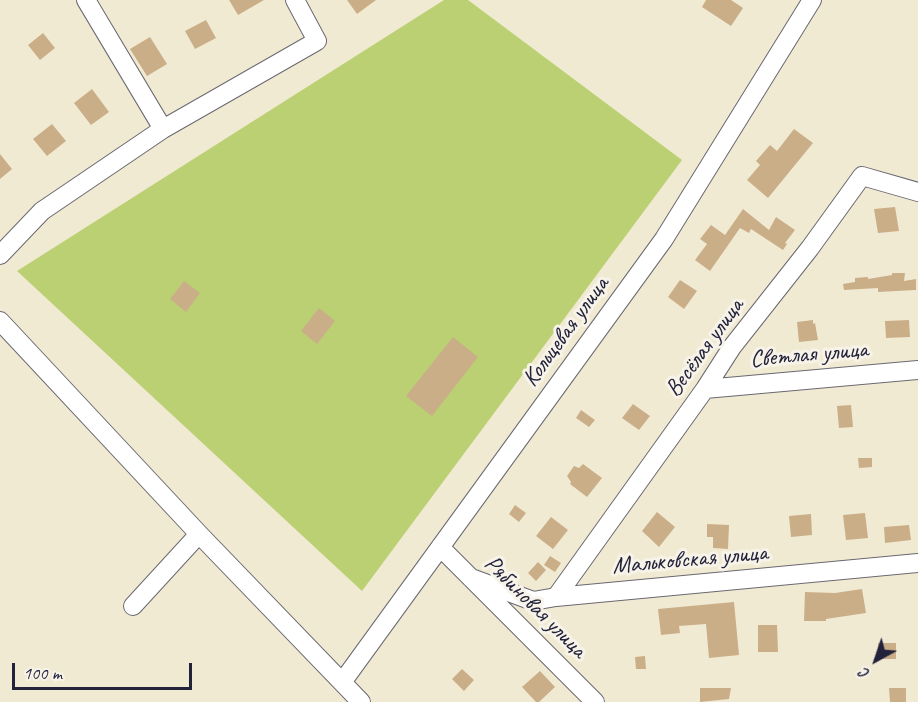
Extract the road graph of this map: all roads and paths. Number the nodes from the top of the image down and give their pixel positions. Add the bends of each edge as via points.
1 (86, 0) edge
2 (295, 0) edge
3 (812, 0) edge
4 (163, 129) junction
5 (918, 192) edge
6 (0, 255) edge
7 (0, 321) edge
8 (918, 370) edge
9 (705, 389) junction
10 (199, 534) junction
11 (440, 547) junction
12 (918, 563) edge
13 (471, 578) junction
14 (556, 597) junction
15 (133, 606) dead end
16 (343, 681) junction
17 (357, 700) edge
18 (596, 702) edge

1 - 4 street
2 - 4 street via 318,41
3 - 11 street, Кольцевая улица via 664,239
4 - 6 street via 42,211
5 - 9 street, Весёлая улица via 862,176 732,347
7 - 10 street
8 - 9 street, Светлая улица
9 - 14 street, Весёлая улица
10 - 15 street
10 - 16 street
11 - 13 street, Рябиновая улица
11 - 16 street, Кольцевая улица
12 - 14 street, Мальковская улица
13 - 14 street, Мальковская улица via 533,602
13 - 18 street, Рябиновая улица
16 - 17 street

